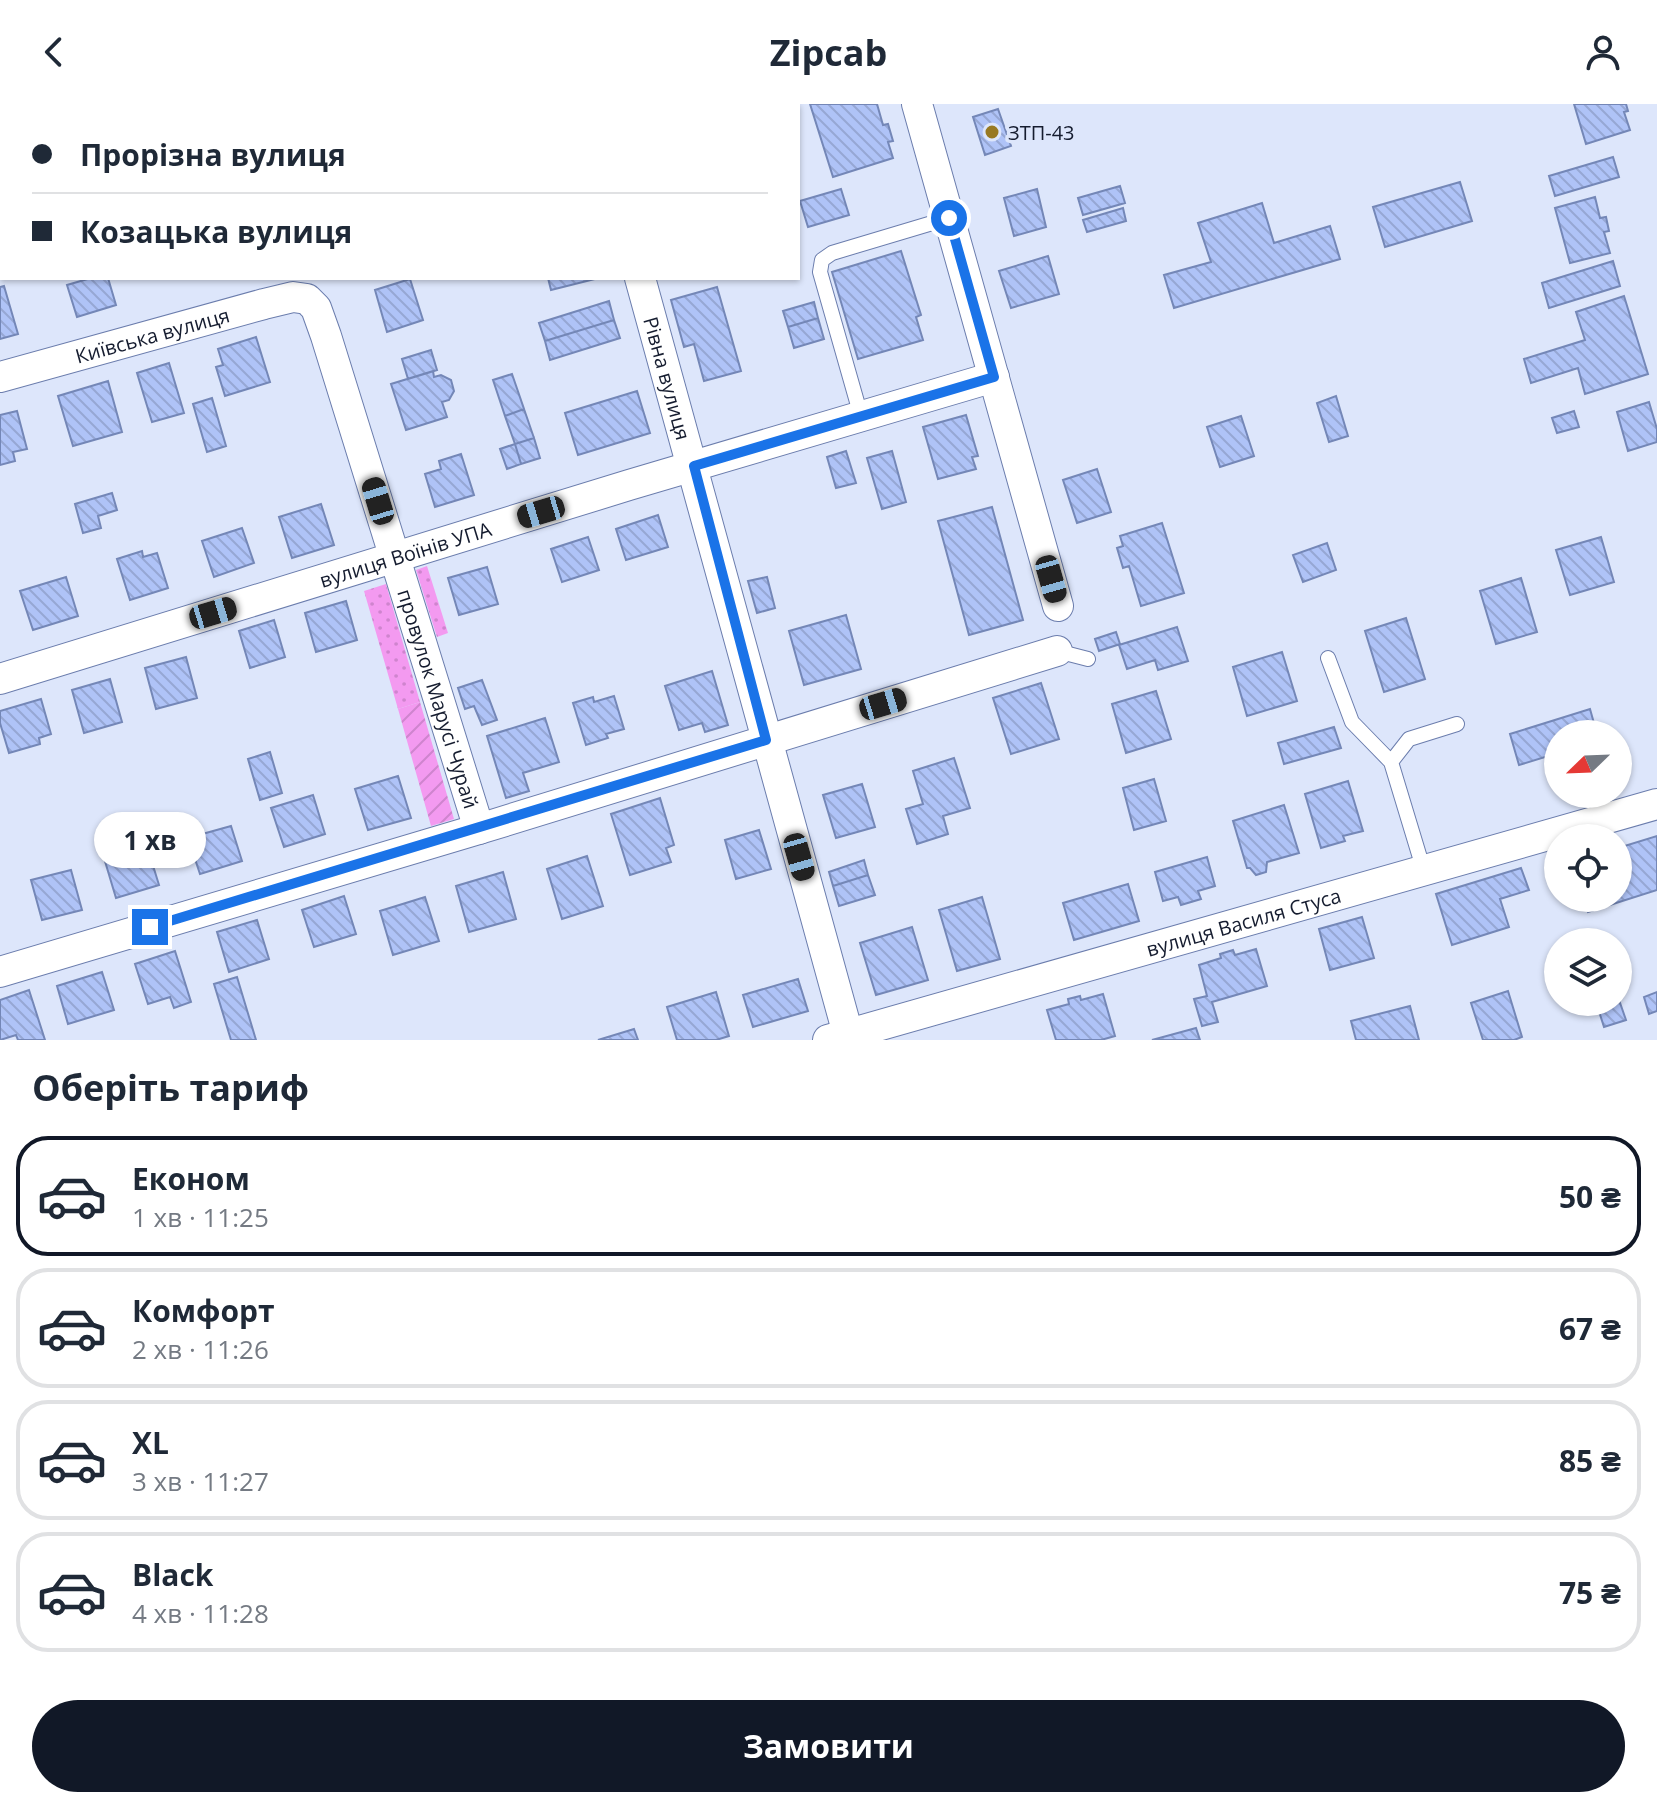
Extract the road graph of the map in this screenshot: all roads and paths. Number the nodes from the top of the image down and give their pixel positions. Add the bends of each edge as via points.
1 (917, 104) edge
2 (949, 218) junction
3 (641, 280) edge
4 (307, 299) joint
5 (0, 377) edge
6 (994, 377) junction
7 (861, 416) junction
8 (694, 466) junction
9 (395, 556) junction
10 (1058, 606) dead end
11 (1057, 651) joint
12 (1328, 658) dead end
13 (1088, 659) dead end
14 (0, 679) edge
15 (1457, 724) dead end
16 (766, 740) junction
17 (1391, 762) junction
18 (1657, 804) edge
19 (479, 829) junction
20 (1424, 871) junction
21 (0, 972) edge
22 (838, 1037) edge

1 - 2 street
2 - 6 street
2 - 7 lane via 822,260 820,272
3 - 8 street, Рівна вулиця
4 - 5 street, Київська вулиця via 264,304
4 - 9 street, провулок Марусі Чурай via 326,336
6 - 7 street, вулиця Воїнів УПА
6 - 10 street
7 - 8 street, вулиця Воїнів УПА
8 - 9 street, вулиця Воїнів УПА
8 - 16 street, Рівна вулиця
9 - 14 street, вулиця Воїнів УПА
9 - 19 street, провулок Марусі Чурай
11 - 13 lane
11 - 16 street
12 - 17 lane via 1352,722
15 - 17 lane via 1409,739
16 - 19 street
16 - 22 street, Рівна вулиця
17 - 20 lane
18 - 20 street, вулиця Василя Стуса
19 - 21 street
20 - 22 street, вулиця Василя Стуса

